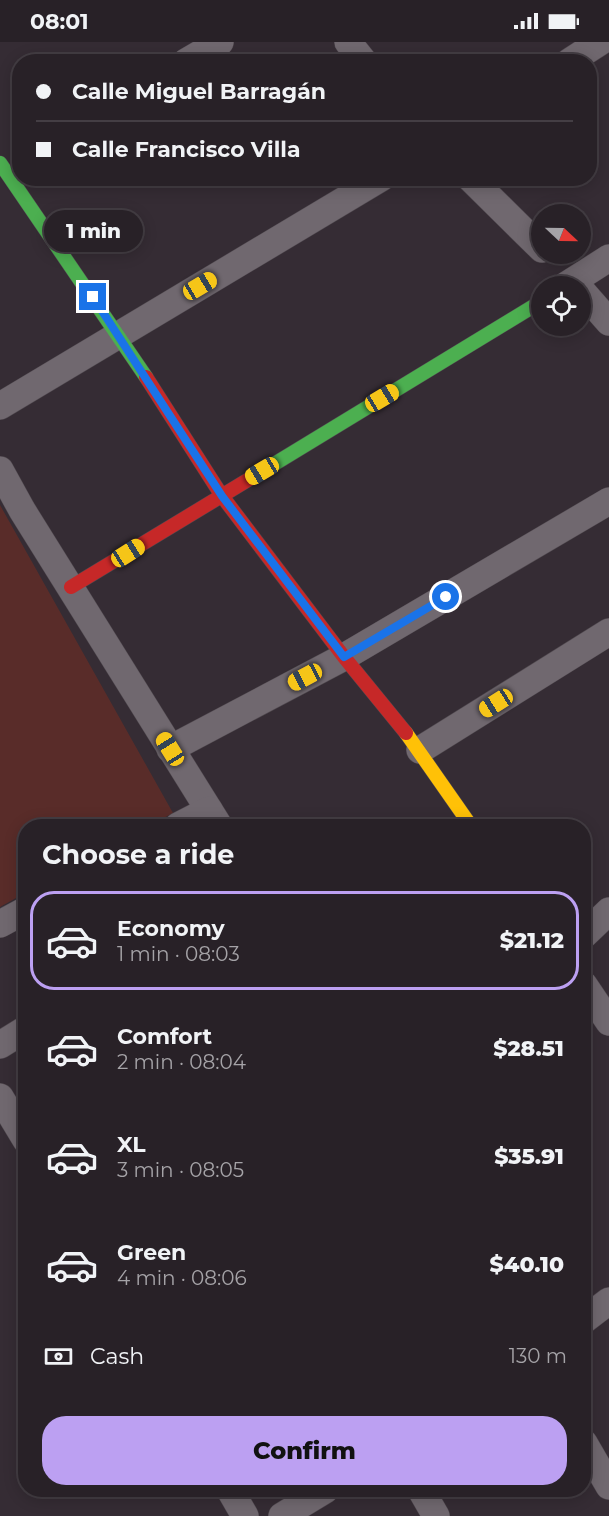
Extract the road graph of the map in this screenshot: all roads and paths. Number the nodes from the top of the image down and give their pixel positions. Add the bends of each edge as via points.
1 (220, 42) edge
2 (348, 42) edge
3 (600, 42) edge
4 (200, 54) edge
5 (358, 54) edge
6 (581, 54) edge
7 (20, 186) edge
8 (368, 186) edge
9 (478, 186) edge
10 (531, 238) edge
11 (609, 258) edge
12 (555, 264) edge
13 (565, 276) edge
14 (586, 276) edge
15 (591, 303) edge
16 (531, 308) edge
17 (609, 322) edge
18 (119, 334) junction
19 (0, 406) edge
20 (0, 470) edge
21 (222, 496) junction
22 (609, 501) edge
23 (71, 587) junction
24 (609, 632) edge
25 (344, 657) junction
26 (170, 749) junction
27 (420, 750) junction
28 (214, 818) edge
29 (466, 819) edge
30 (609, 911) edge
31 (18, 914) edge
32 (0, 924) edge
33 (591, 928) edge
34 (591, 997) edge
35 (600, 1013) edge
36 (18, 1034) edge
37 (0, 1045) edge
38 (0, 1097) edge
39 (18, 1127) edge
40 (609, 1301) edge
41 (591, 1315) edge
42 (591, 1455) edge
43 (609, 1486) edge
44 (234, 1497) edge
45 (313, 1497) edge
46 (425, 1497) edge
47 (245, 1516) edge
48 (282, 1516) edge
49 (436, 1516) edge

1 - 4 street
2 - 5 street
3 - 6 street
7 - 18 street
8 - 18 street
9 - 10 street
11 - 14 street
12 - 13 street
15 - 17 street
16 - 21 street
18 - 19 street
18 - 21 street
20 - 23 street
21 - 23 street
21 - 25 street
22 - 25 street
23 - 26 street
24 - 27 street
25 - 26 street
25 - 27 street
26 - 28 street
27 - 29 street
30 - 33 street
31 - 32 street
34 - 35 street
36 - 37 street
38 - 39 street
40 - 41 street
42 - 43 street
44 - 47 street
45 - 48 street
46 - 49 street

